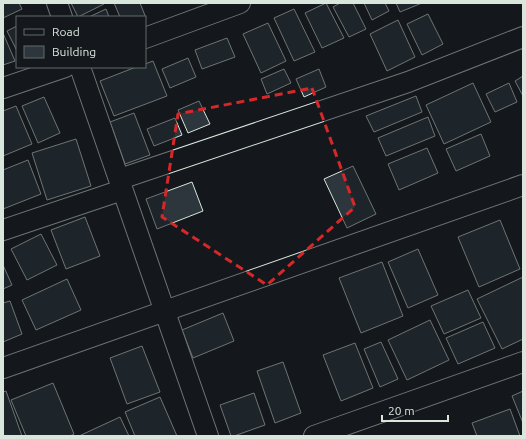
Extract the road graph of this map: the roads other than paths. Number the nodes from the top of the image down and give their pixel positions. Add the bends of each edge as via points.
1 (58, 3) edge
2 (240, 3) edge
3 (62, 16) edge
4 (523, 37) edge
5 (146, 38) edge
6 (62, 68) edge
7 (80, 68) edge
8 (3, 88) edge
9 (121, 185) junction
10 (523, 185) edge
11 (3, 230) edge
12 (164, 312) junction
13 (523, 362) edge
14 (3, 368) edge
15 (208, 436) edge
16 (314, 436) edge

1 - 3 street
2 - 5 street
4 - 9 street via 408,82
6 - 8 street
7 - 9 street
9 - 11 street
9 - 12 street
10 - 12 street
12 - 14 street
12 - 15 street
13 - 16 street

